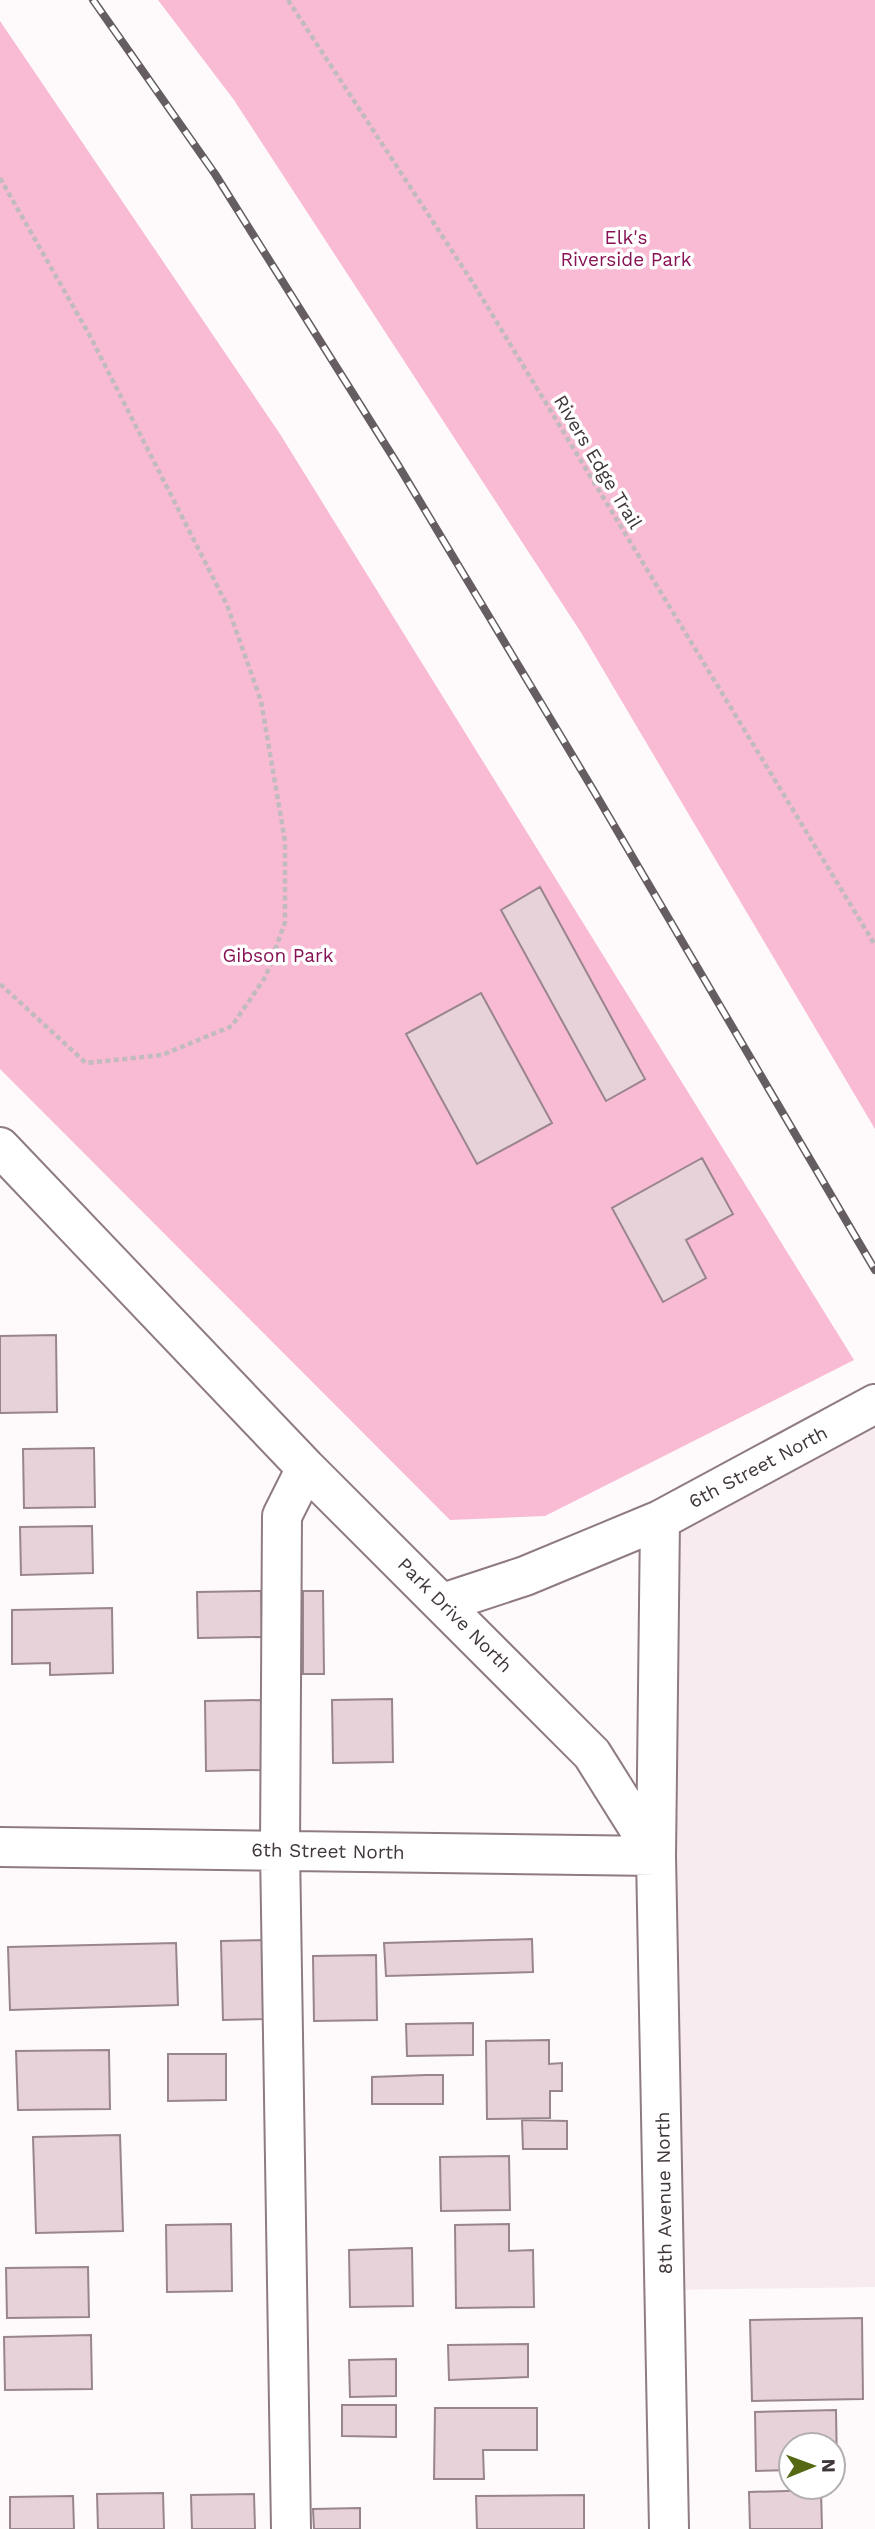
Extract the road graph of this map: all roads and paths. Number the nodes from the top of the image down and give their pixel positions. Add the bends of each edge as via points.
1 (288, 0) edge
2 (0, 178) edge
3 (875, 946) edge
4 (0, 984) edge
5 (0, 1146) edge
6 (875, 1404) edge
7 (306, 1468) junction
8 (660, 1520) junction
9 (443, 1602) junction
10 (0, 1847) edge
11 (279, 1850) junction
12 (656, 1856) junction
13 (291, 2529) edge
14 (669, 2529) edge

1 - 3 path, Rivers Edge Trail via 473,283
2 - 4 path via 90,336 227,605 261,701 285,841 285,922 266,976 232,1026 162,1055 86,1063
5 - 7 street, Park Drive North
6 - 8 street, 6th Street North
7 - 9 street, Park Drive North
7 - 11 street via 282,1516
8 - 9 street, 6th Street North via 525,1576
8 - 12 street
9 - 12 street, Park Drive North via 592,1754
10 - 11 street, 6th Street North
11 - 12 street, 6th Street North
11 - 13 street
12 - 14 street, 8th Avenue North

